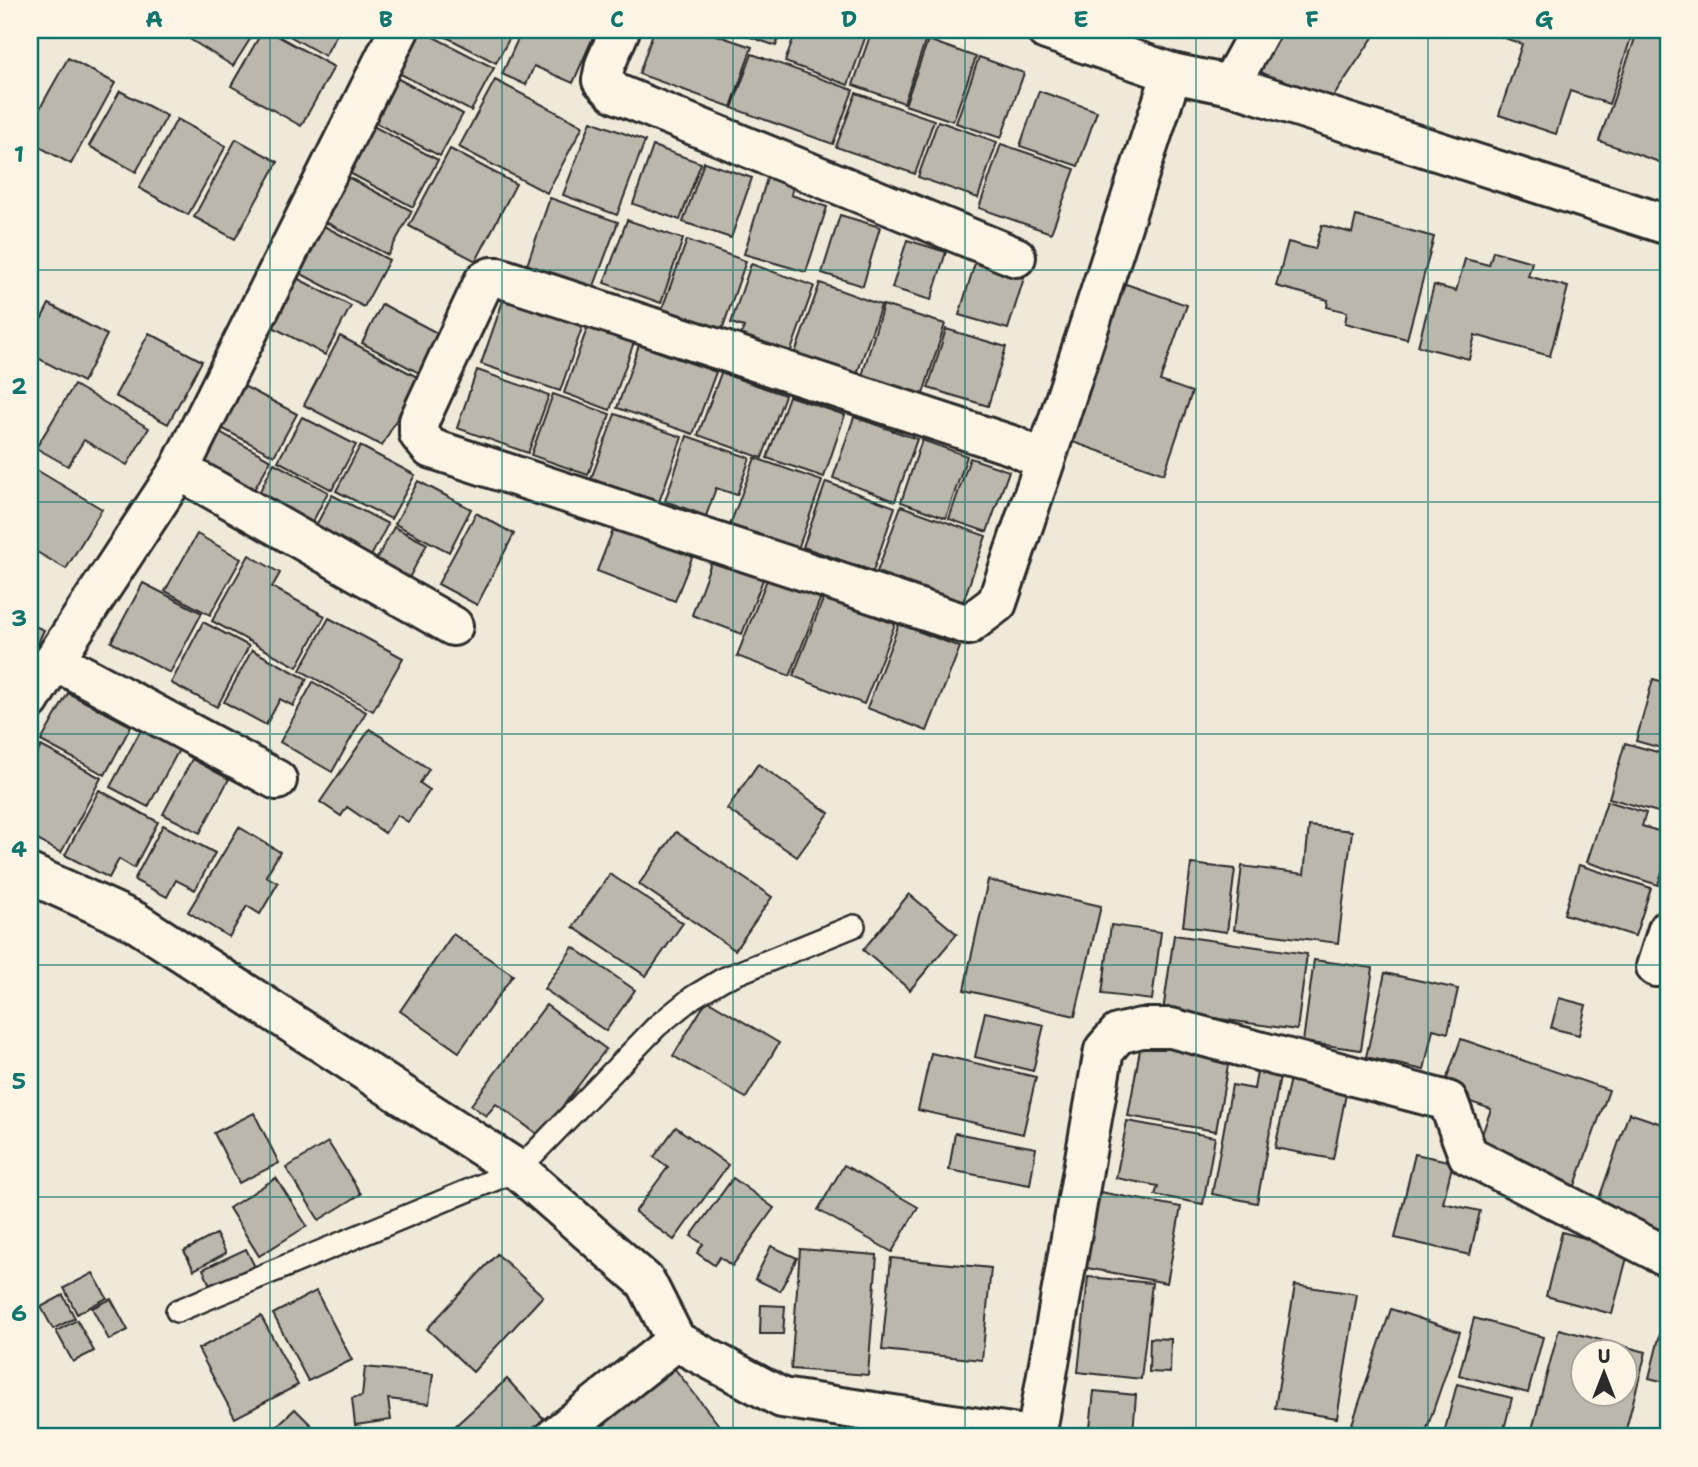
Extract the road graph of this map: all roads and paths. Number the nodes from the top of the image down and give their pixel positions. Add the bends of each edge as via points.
1 (399, 30) edge
2 (620, 30) edge
3 (1046, 30) edge
4 (1260, 30) edge
5 (1172, 73) junction
6 (1230, 85) junction
7 (1668, 225) edge
8 (1016, 257) dead end
9 (1045, 461) junction
10 (179, 470) junction
11 (453, 626) dead end
12 (54, 660) junction
13 (30, 700) edge
14 (277, 780) dead end
15 (30, 874) edge
16 (853, 926) dead end
17 (1668, 929) edge
18 (1656, 967) dead end
19 (518, 1170) junction
20 (1668, 1257) edge
21 (177, 1311) dead end
22 (676, 1341) junction
23 (555, 1437) edge
24 (1037, 1437) edge

1 - 10 street
2 - 8 street via 602,80 615,93
3 - 5 street
4 - 6 street
5 - 6 street
5 - 9 street
6 - 7 street
9 - 9 street via 1001,442 498,277 484,281 419,421 419,434 429,448 968,625 997,603
10 - 11 street
10 - 12 street
12 - 13 street
12 - 14 street
15 - 19 street via 134,921
16 - 19 lane via 723,979 693,997 657,1026
17 - 18 street
19 - 21 lane
19 - 22 street via 646,1282
20 - 24 street via 1468,1155 1448,1101 1171,1028 1118,1034 1104,1050
22 - 23 street
22 - 24 street via 782,1398

